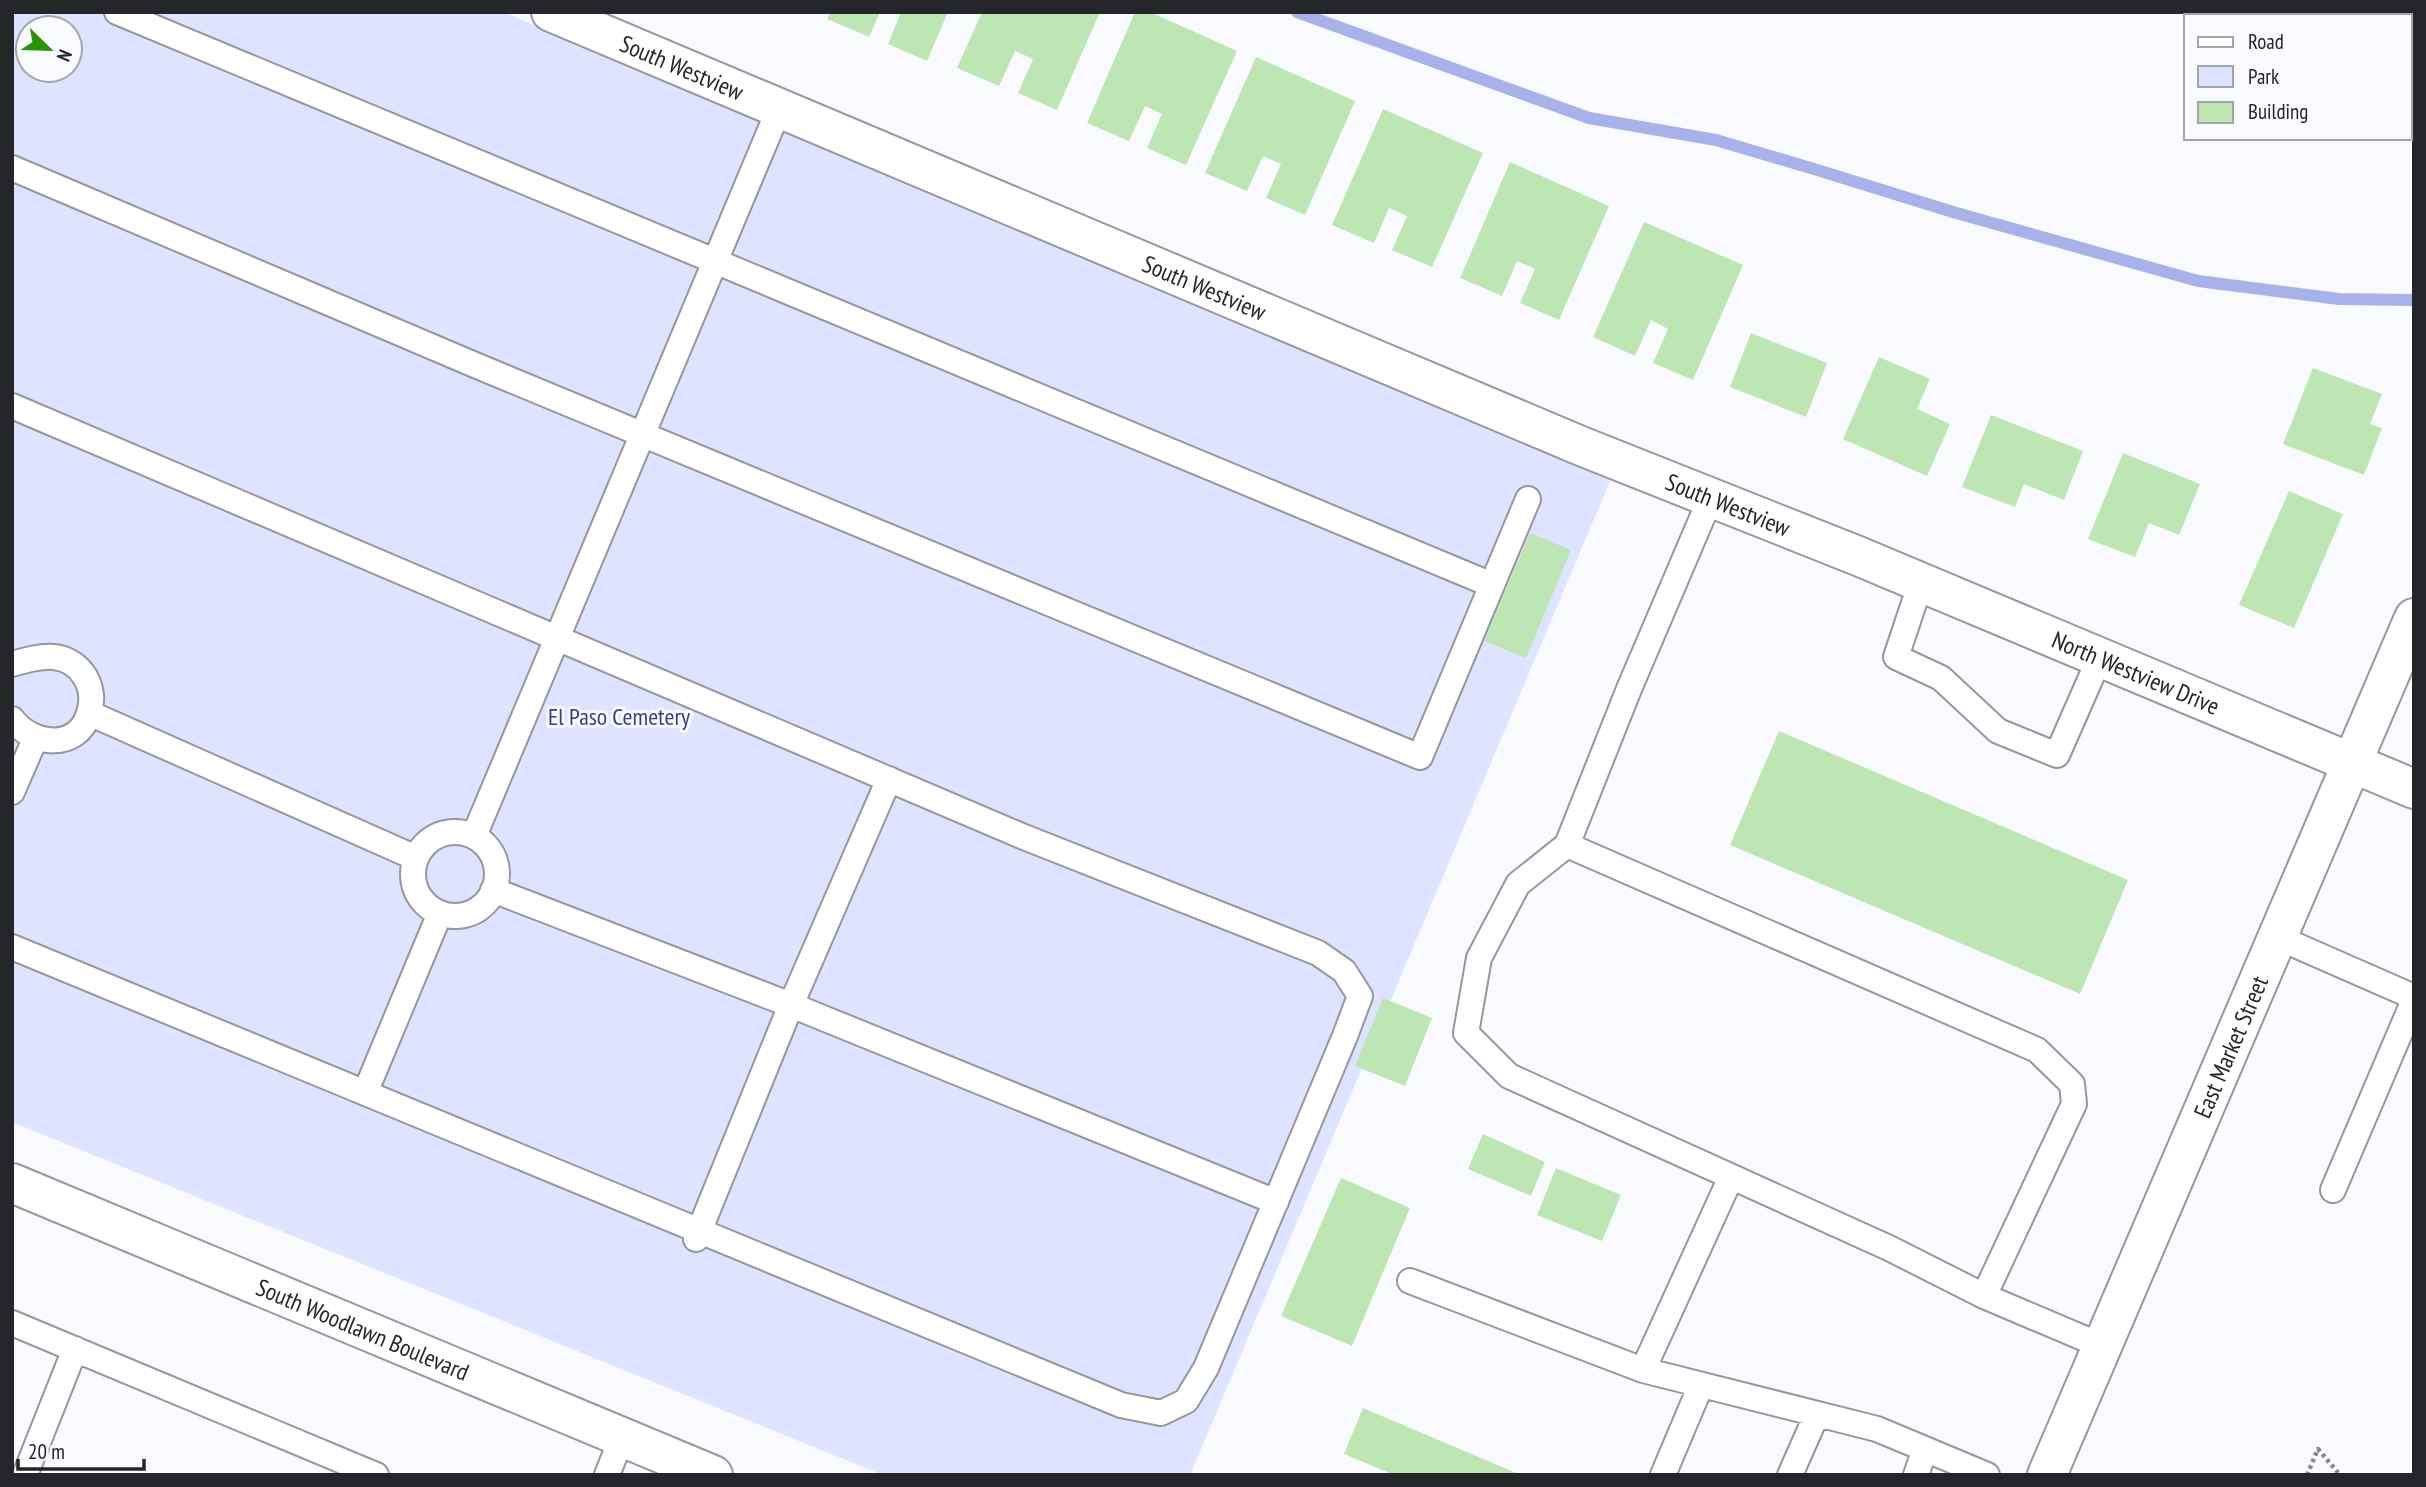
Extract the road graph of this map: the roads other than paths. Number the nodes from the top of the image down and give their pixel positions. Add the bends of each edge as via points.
1 (117, 12) edge
2 (551, 12) edge
3 (779, 108) junction
4 (12, 168) edge
5 (715, 262) junction
6 (12, 405) edge
7 (643, 435) junction
8 (1711, 498) junction
9 (1528, 499) dead end
10 (1858, 556) joint
11 (1921, 582) junction
12 (1492, 585) junction
13 (2414, 618) edge
14 (557, 638) junction
15 (2100, 657) junction
16 (12, 664) edge
17 (89, 713) junction
18 (12, 719) edge
19 (35, 739) junction
20 (2351, 762) junction
21 (889, 779) junction
22 (2414, 789) edge
23 (12, 792) edge
24 (474, 836) junction
25 (1567, 845) junction
26 (416, 858) junction
27 (493, 890) junction
28 (440, 913) junction
29 (2277, 937) junction
30 (12, 947) edge
31 (2414, 998) edge
32 (791, 1005) junction
33 (365, 1093) junction
34 (1731, 1177) junction
35 (12, 1183) edge
36 (2333, 1190) dead end
37 (1276, 1202) junction
38 (697, 1235) junction
39 (1410, 1281) dead end
40 (1984, 1296) junction
41 (12, 1323) edge
42 (2102, 1346) junction
43 (75, 1349) junction
44 (1643, 1370) junction
45 (1700, 1385) junction
46 (1817, 1413) junction
47 (622, 1437) junction
48 (1925, 1449) junction
49 (696, 1471) edge
50 (25, 1475) edge
51 (376, 1475) edge
52 (607, 1475) edge
53 (1662, 1475) edge
54 (1790, 1475) edge
55 (1916, 1475) edge
56 (1987, 1475) edge
57 (2047, 1475) edge

1 - 5 lane
2 - 3 street, South Westview
3 - 5 lane
3 - 8 street, South Westview
4 - 7 lane
5 - 7 lane
5 - 12 lane
6 - 14 lane
7 - 12 lane via 1420,757
7 - 14 lane
8 - 10 street, South Westview
8 - 25 lane
9 - 12 lane
10 - 11 street, North Westview Drive
11 - 15 street, North Westview Drive
11 - 15 lane via 1896,657 1941,678 1998,731 2057,755
13 - 20 street, East Market Street
14 - 21 lane
14 - 24 lane
15 - 20 street, North Westview Drive
16 - 17 lane via 43,657 69,662 88,681 92,695
17 - 19 lane via 75,733 63,739
17 - 26 lane
18 - 19 lane
19 - 23 lane
20 - 22 street, North Westview Drive
20 - 29 street, East Market Street
21 - 32 lane
21 - 37 lane via 1318,953 1344,971 1360,996
24 - 26 lane via 447,832 423,845
24 - 27 lane via 494,857
25 - 34 lane via 1518,884 1479,958 1466,1033 1509,1076
25 - 40 lane via 2037,1050 2072,1084 2074,1104
26 - 28 lane via 414,884 419,897
27 - 28 lane via 480,908 468,914
27 - 32 lane
28 - 33 lane
29 - 31 lane
29 - 42 street, East Market Street
30 - 33 lane
31 - 36 lane
32 - 37 lane
32 - 38 lane
33 - 38 lane
34 - 40 lane
34 - 44 lane
35 - 47 street, South Woodlawn Boulevard
37 - 38 lane via 1206,1368 1186,1401 1161,1413 1121,1405
39 - 44 lane
40 - 42 lane
41 - 43 lane
42 - 57 street, East Market Street
43 - 50 lane
43 - 51 lane
44 - 45 lane
45 - 46 lane
45 - 53 lane
46 - 48 lane via 1877,1429
46 - 54 lane
47 - 49 street, South Woodlawn Boulevard
47 - 52 lane
48 - 55 lane
48 - 56 lane

